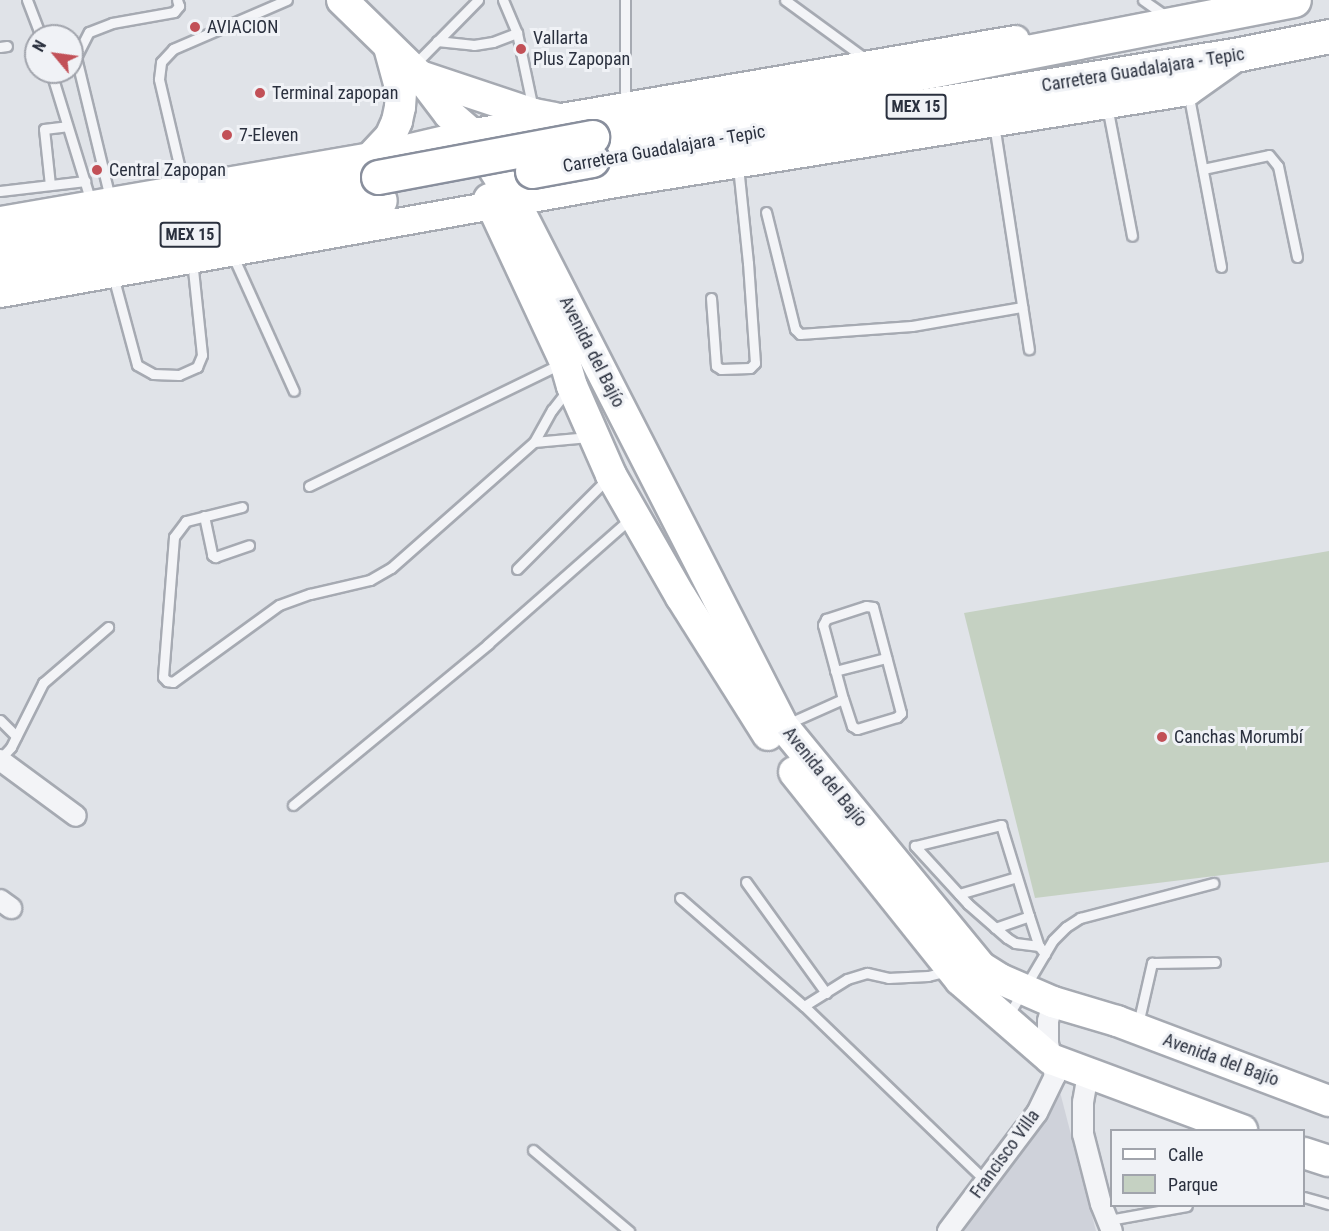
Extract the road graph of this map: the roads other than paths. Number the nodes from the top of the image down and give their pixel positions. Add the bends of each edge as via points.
1 (27, 0) edge
2 (177, 0) edge
3 (287, 0) edge
4 (342, 0) edge
5 (478, 0) edge
6 (503, 0) edge
7 (626, 0) edge
8 (785, 0) edge
9 (1143, 0) edge
10 (1281, 1) edge
11 (36, 24) edge
12 (1168, 25) junction
13 (517, 33) junction
14 (1329, 36) edge
15 (437, 42) junction
16 (389, 47) junction
17 (1240, 54) junction
18 (871, 63) junction
19 (415, 72) junction
20 (55, 84) edge
21 (1188, 91) junction
22 (1106, 104) junction
23 (616, 106) junction
24 (544, 116) junction
25 (993, 122) junction
26 (67, 126) junction
27 (456, 128) junction
28 (592, 149) junction
29 (737, 163) junction
30 (1203, 169) junction
31 (615, 183) junction
32 (50, 185) junction
33 (185, 188) junction
34 (378, 190) junction
35 (0, 191) edge
36 (96, 195) junction
37 (504, 203) junction
38 (766, 212) dead end
39 (0, 220) edge
40 (1132, 236) dead end
41 (0, 243) edge
42 (231, 252) junction
43 (1297, 257) dead end
44 (192, 259) junction
45 (1221, 267) dead end
46 (0, 270) edge
47 (112, 273) junction
48 (0, 293) edge
49 (711, 298) dead end
50 (1022, 307) junction
51 (1029, 349) dead end
52 (568, 374) junction
53 (294, 392) dead end
54 (596, 438) junction
55 (534, 442) junction
56 (611, 474) junction
57 (309, 486) dead end
58 (242, 507) dead end
59 (634, 515) junction
60 (204, 516) junction
61 (249, 545) dead end
62 (517, 569) dead end
63 (108, 627) dead end
64 (886, 658) junction
65 (835, 671) junction
66 (843, 699) junction
67 (0, 720) edge
68 (783, 726) junction
69 (16, 736) junction
70 (0, 760) edge
71 (293, 805) dead end
72 (76, 816) dead end
73 (1017, 877) junction
74 (746, 882) dead end
75 (1214, 883) dead end
76 (959, 894) junction
77 (680, 898) dead end
78 (1029, 916) junction
79 (995, 928) junction
80 (1042, 950) junction
81 (1215, 962) dead end
82 (953, 970) junction
83 (1025, 989) junction
84 (825, 993) junction
85 (1053, 1002) junction
86 (804, 1006) junction
87 (1006, 1018) junction
88 (1137, 1029) junction
89 (1051, 1059) junction
90 (1088, 1074) junction
91 (1329, 1101) edge
92 (1237, 1129) edge
93 (533, 1150) dead end
94 (1305, 1153) edge
95 (1329, 1161) edge
96 (986, 1181) junction
97 (1305, 1197) edge
98 (1329, 1204) edge
99 (1183, 1207) edge
100 (1110, 1226) edge
101 (629, 1231) edge
102 (948, 1231) edge

1 - 11 lane
2 - 36 lane via 179,6 174,12 112,23 89,32 76,57
3 - 33 lane via 173,49 161,62 159,80
4 - 16 main road
5 - 15 lane
6 - 13 lane
7 - 23 lane
8 - 18 lane
9 - 12 lane
10 - 12 highway, Carretera Guadalajara - Tepic / MEX 15
12 - 18 main road via 1126,20
12 - 28 highway, Carretera Guadalajara - Tepic / MEX 15
13 - 15 lane via 474,45
13 - 24 lane
14 - 17 highway, Carretera Guadalajara - Tepic / MEX 15
15 - 19 lane
16 - 19 main road
16 - 34 main road via 401,91 400,106
17 - 21 main road
17 - 28 highway, Carretera Guadalajara - Tepic / MEX 15
18 - 23 main road
19 - 24 main road
19 - 27 main road
20 - 26 lane
21 - 22 main road
21 - 30 lane
22 - 25 main road
22 - 40 lane
23 - 24 main road
23 - 31 main road via 584,121 575,138 585,166
24 - 27 main road
25 - 29 main road
25 - 50 lane
26 - 32 lane via 44,129
26 - 36 lane
27 - 34 main road
27 - 37 main road
28 - 34 highway, Carretera Guadalajara - Tepic / MEX 15, bridge
29 - 31 main road
29 - 49 lane via 755,363 750,368 716,366
30 - 43 lane via 1269,155 1278,166
30 - 45 lane
31 - 37 main road
32 - 35 lane
32 - 36 lane
33 - 34 main road
33 - 36 main road
34 - 37 main road
34 - 41 highway, Carretera Guadalajara - Tepic / MEX 15
34 - 42 main road
34 - 46 highway, Carretera Guadalajara - Tepic / MEX 15
36 - 39 main road
37 - 52 main road, Avenida del Bajío
37 - 68 main road, Avenida del Bajío
38 - 50 lane via 795,329 800,334 912,326
42 - 44 main road
42 - 53 lane
44 - 47 main road
44 - 47 lane via 202,355 197,367 179,375 153,374 137,365
47 - 48 main road
50 - 51 lane
52 - 54 main road, Avenida del Bajío
52 - 55 lane
52 - 57 lane
54 - 55 lane via 575,436
54 - 56 main road, Avenida del Bajío
55 - 60 lane via 391,568 369,580 279,605 173,682 167,681 163,677 174,537 186,521
56 - 59 main road, Avenida del Bajío
56 - 62 lane
58 - 60 lane
59 - 71 lane via 488,644
59 - 82 main road, Avenida del Bajío via 777,750
60 - 61 lane via 212,555
63 - 69 lane via 43,683
64 - 65 lane
64 - 65 lane via 873,607 866,606 826,619 823,625
64 - 66 lane via 901,713 897,717 857,729 852,726
65 - 66 lane
66 - 68 lane
67 - 69 lane
68 - 83 main road, Avenida del Bajío via 981,967
69 - 70 lane
70 - 72 street
73 - 76 lane
73 - 76 lane via 1001,825 915,846
73 - 78 lane
74 - 84 lane
75 - 80 lane via 1080,918
76 - 79 lane
77 - 86 lane
78 - 79 lane
78 - 80 lane
79 - 80 lane via 1015,943
80 - 83 lane
81 - 88 lane via 1152,963
82 - 84 lane via 888,978 867,973 847,979
82 - 87 main road, Avenida del Bajío
83 - 85 main road, Avenida del Bajío
83 - 87 lane
84 - 86 lane
85 - 88 main road, Avenida del Bajío
85 - 89 street, Francisco Villa via 1048,1021
86 - 96 lane
87 - 89 main road, Avenida del Bajío
88 - 91 main road, Avenida del Bajío
89 - 90 main road, Avenida del Bajío
89 - 96 street, Francisco Villa via 1055,1076 1038,1113
90 - 92 main road, Avenida del Bajío
90 - 100 street via 1083,1134
93 - 101 lane
94 - 95 main road
96 - 102 street, Francisco Villa
97 - 98 lane
99 - 100 lane

